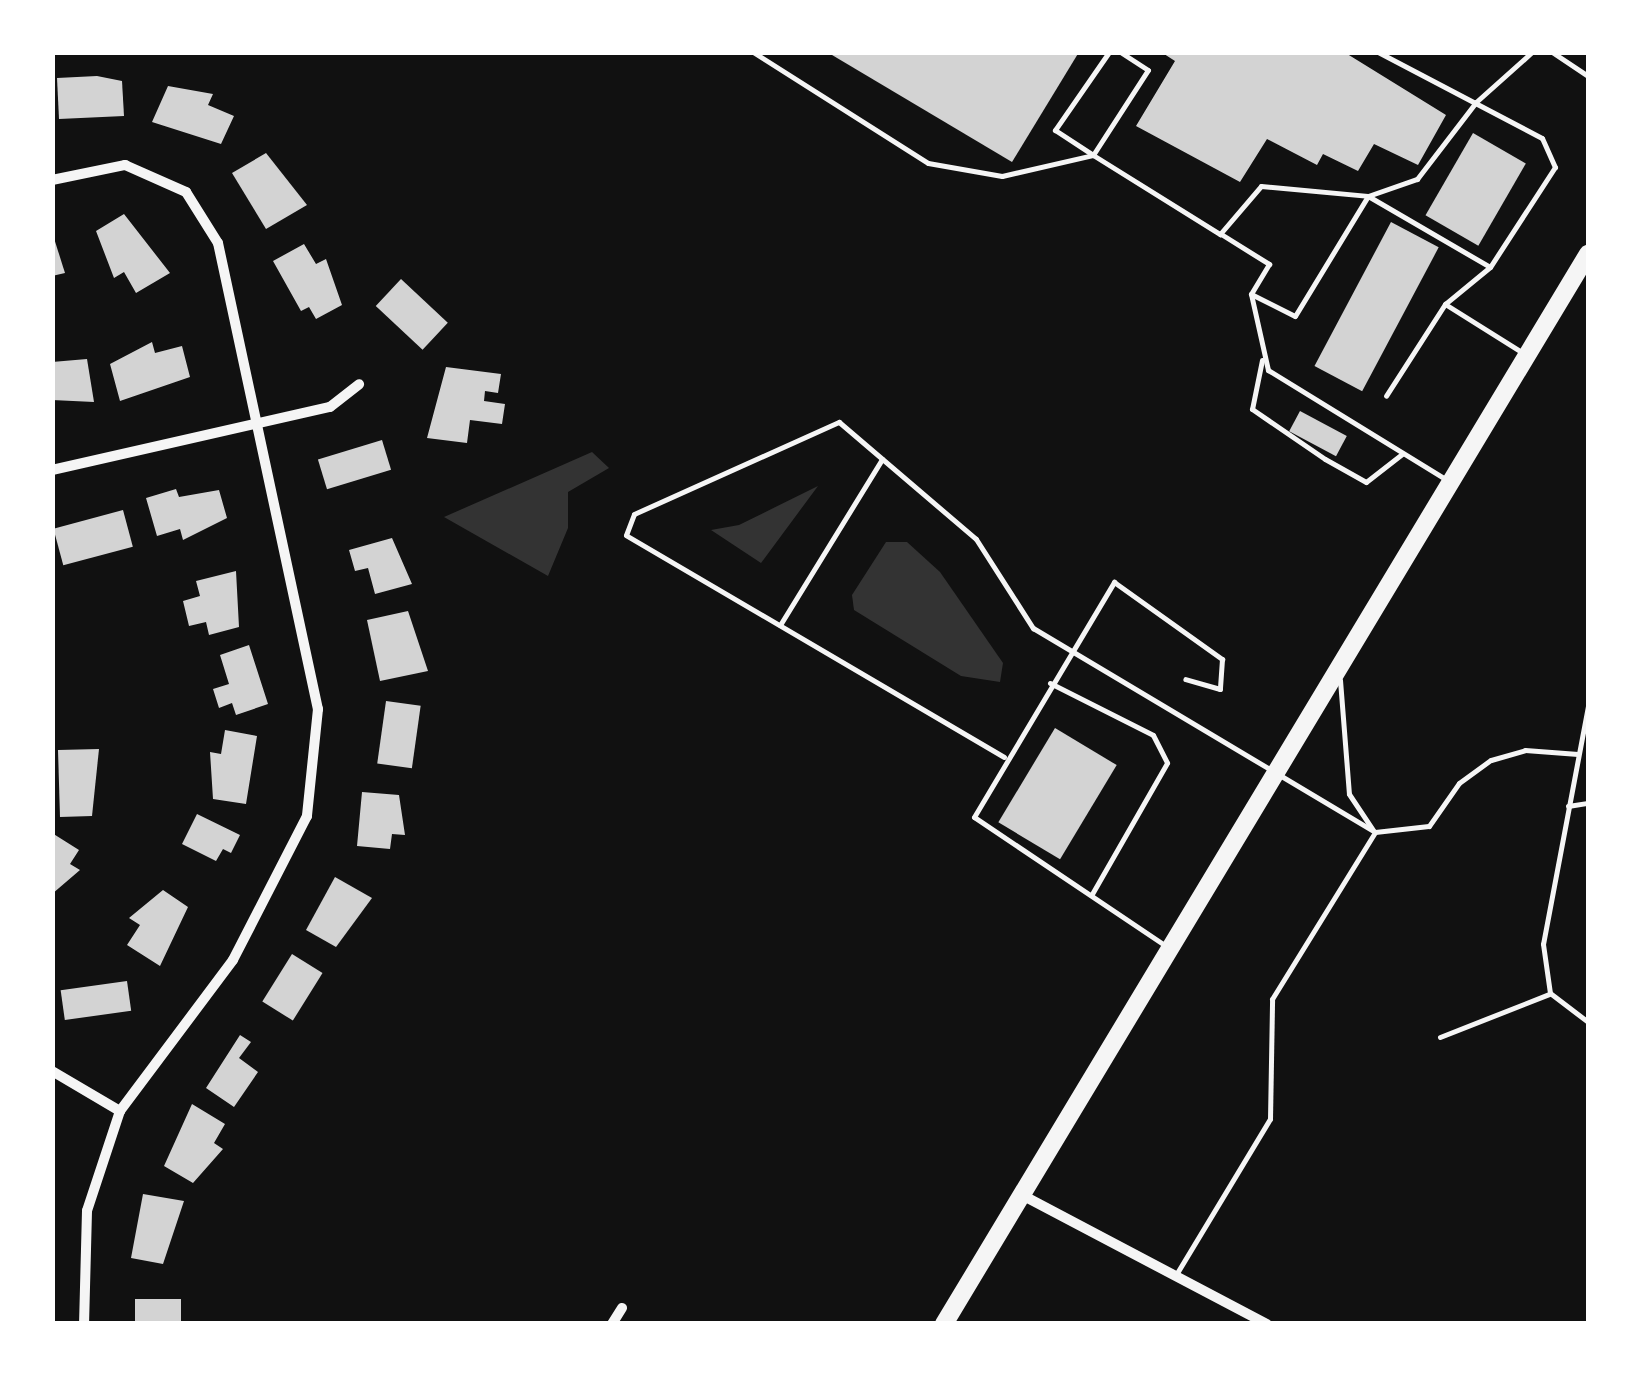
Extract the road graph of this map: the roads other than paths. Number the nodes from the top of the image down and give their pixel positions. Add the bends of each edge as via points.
1 (752, 52) edge
2 (1109, 52) edge
3 (1120, 52) edge
4 (1378, 52) edge
5 (1532, 52) edge
6 (1552, 52) edge
7 (1588, 76) edge
8 (1476, 102) junction
9 (1094, 155) junction
10 (52, 180) edge
11 (1368, 196) junction
12 (1220, 234) junction
13 (1588, 255) edge
14 (1490, 268) junction
15 (1251, 294) junction
16 (1445, 304) junction
17 (1524, 353) junction
18 (1262, 360) junction
19 (360, 384) dead end
20 (1386, 396) dead end
21 (260, 424) junction
22 (1402, 454) junction
23 (882, 459) junction
24 (52, 470) edge
25 (1451, 483) junction
26 (780, 625) junction
27 (1068, 650) junction
28 (1340, 667) junction
29 (1185, 679) dead end
30 (1049, 682) junction
31 (1588, 706) edge
32 (1578, 754) junction
33 (1004, 756) junction
34 (1278, 774) junction
35 (1588, 802) edge
36 (1568, 806) junction
37 (1375, 832) junction
38 (1092, 894) junction
39 (1171, 949) junction
40 (1550, 994) junction
41 (1588, 1022) edge
42 (1440, 1037) dead end
43 (52, 1070) edge
44 (120, 1111) junction
45 (1022, 1195) junction
46 (1177, 1273) junction
47 (622, 1308) dead end
48 (84, 1324) edge
49 (612, 1324) edge
50 (944, 1324) edge
51 (1267, 1324) edge

1 - 9 lane via 928,163 1002,176
2 - 9 lane via 1054,130
3 - 9 lane via 1148,70
4 - 8 lane
5 - 8 lane
6 - 7 lane
8 - 11 lane via 1417,179
8 - 14 lane via 1542,138 1555,167
9 - 12 lane
10 - 21 street via 126,165 186,192 218,242
11 - 12 lane via 1261,186
11 - 14 lane
11 - 15 lane via 1295,316
12 - 15 lane via 1268,264
13 - 17 main road
14 - 16 lane
15 - 18 lane
16 - 17 lane
16 - 20 lane
17 - 25 main road
18 - 22 lane
18 - 22 lane via 1252,409 1326,459 1366,482
19 - 21 street via 330,406
21 - 24 street
21 - 44 street via 318,709 307,816 232,960
22 - 25 lane
23 - 26 lane
23 - 26 lane via 838,422 634,514 626,535
23 - 27 lane via 976,539 1033,628
25 - 28 main road
26 - 33 lane
27 - 29 lane via 1114,582 1222,659 1220,689
27 - 30 lane
27 - 34 lane
28 - 34 main road
28 - 37 lane via 1338,740 1349,794
30 - 33 lane
30 - 38 lane via 1153,735 1167,763
31 - 32 lane
32 - 36 lane
32 - 37 lane via 1525,750 1492,760 1460,783 1429,826
33 - 38 lane via 974,817
34 - 37 lane
34 - 39 main road
35 - 36 lane
36 - 40 lane via 1543,944
37 - 46 lane via 1272,999 1270,1119
38 - 39 lane
39 - 45 main road
40 - 41 lane
40 - 42 lane
43 - 44 street
44 - 48 street via 88,1211
45 - 46 street
45 - 50 main road
46 - 51 street
47 - 49 street

